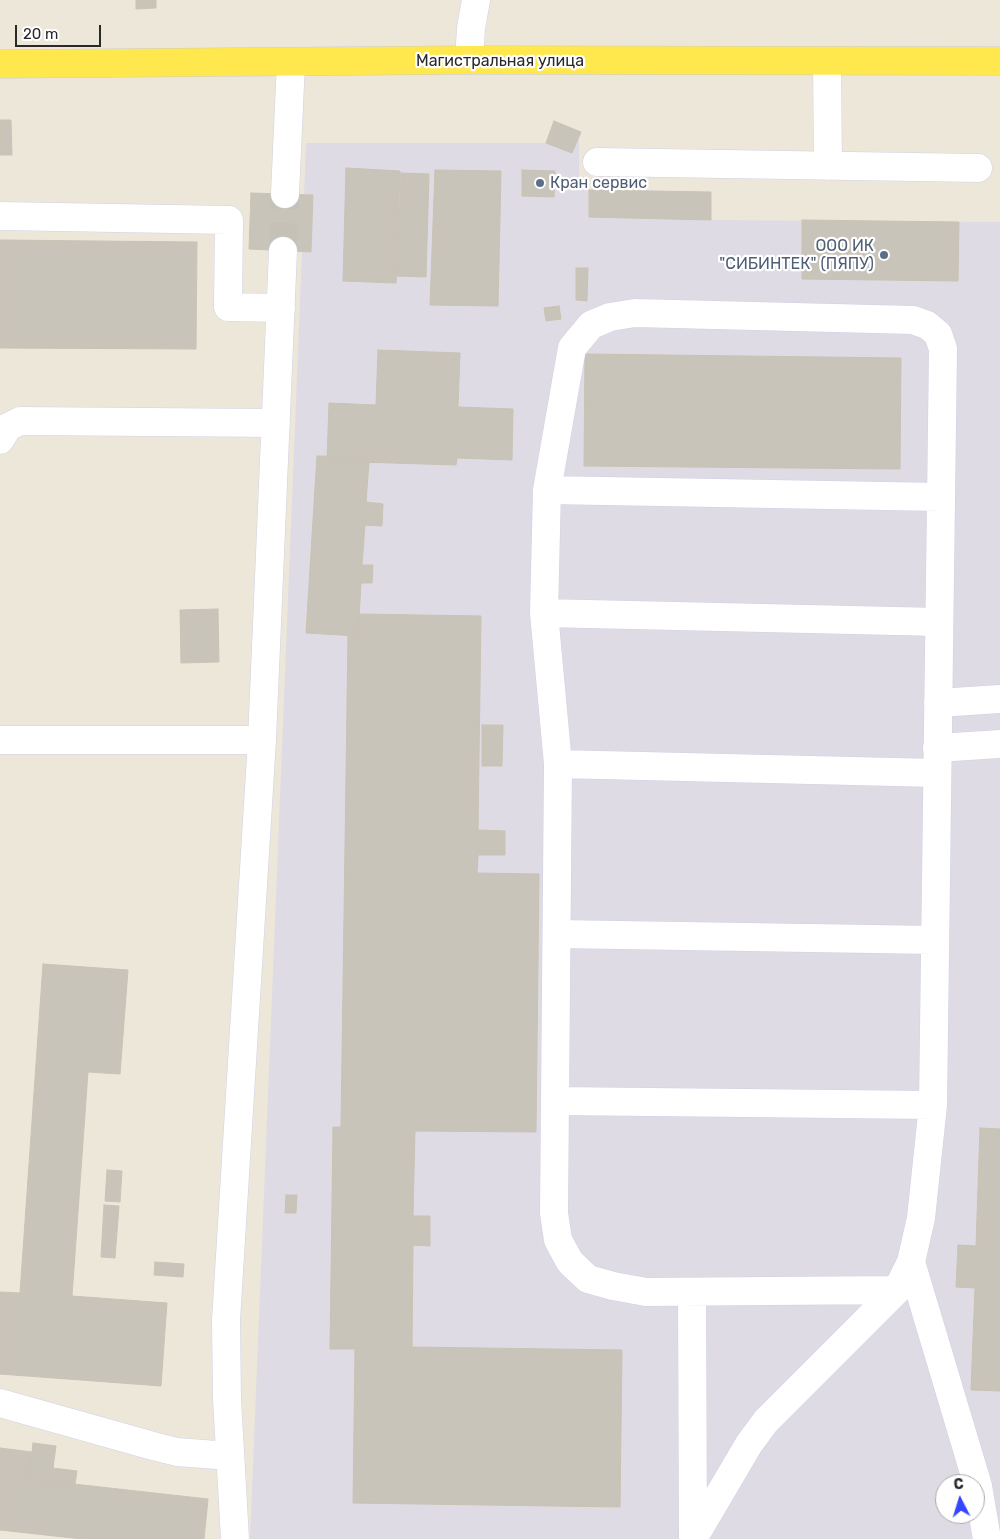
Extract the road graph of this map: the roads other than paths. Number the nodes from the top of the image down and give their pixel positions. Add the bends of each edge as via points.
1 (476, 0) edge
2 (469, 60) junction
3 (827, 61) junction
4 (1000, 61) edge
5 (291, 62) junction
6 (0, 64) edge
7 (597, 162) dead end
8 (828, 166) junction
9 (978, 168) dead end
10 (285, 194) tunnel mouth
11 (0, 216) edge
12 (283, 251) tunnel mouth
13 (280, 308) junction
14 (276, 423) junction
15 (0, 440) edge
16 (547, 490) junction
17 (941, 497) junction
18 (544, 613) junction
19 (939, 622) junction
20 (1000, 699) edge
21 (938, 703) junction
22 (0, 740) edge
23 (262, 740) junction
24 (1000, 744) edge
25 (937, 761) junction
26 (558, 764) junction
27 (556, 934) junction
28 (935, 940) junction
29 (555, 1101) junction
30 (932, 1105) junction
31 (911, 1262) junction
32 (897, 1290) junction
33 (692, 1292) junction
34 (0, 1403) edge
35 (230, 1456) junction
36 (235, 1539) edge
37 (693, 1539) edge
38 (987, 1539) edge

1 - 2 street
2 - 3 main road, Магистральная улица
2 - 5 main road, Магистральная улица
3 - 4 main road, Магистральная улица
3 - 8 street
5 - 6 main road, Магистральная улица
5 - 10 street
7 - 8 street
8 - 9 street
11 - 13 street via 230,220 228,307
12 - 13 street
13 - 14 street
14 - 15 street via 20,421 8,427
14 - 23 street
16 - 17 street
16 - 17 street via 572,348 591,325 610,317 636,313 913,320 927,325 938,334 943,349
16 - 18 street
17 - 19 street
18 - 19 street
18 - 26 street
19 - 21 street
20 - 21 street
21 - 25 street
22 - 23 street
23 - 35 street via 226,1320
24 - 25 street
25 - 26 street
25 - 28 street
26 - 27 street
27 - 28 street
27 - 29 street
28 - 30 street
29 - 30 street
29 - 33 street via 554,1213 558,1240 570,1262 588,1279 613,1286 646,1292
30 - 31 street via 921,1218
31 - 32 street
31 - 38 street via 978,1486
32 - 33 street
32 - 37 street via 766,1421
33 - 37 street
34 - 35 street via 178,1452
35 - 36 street

